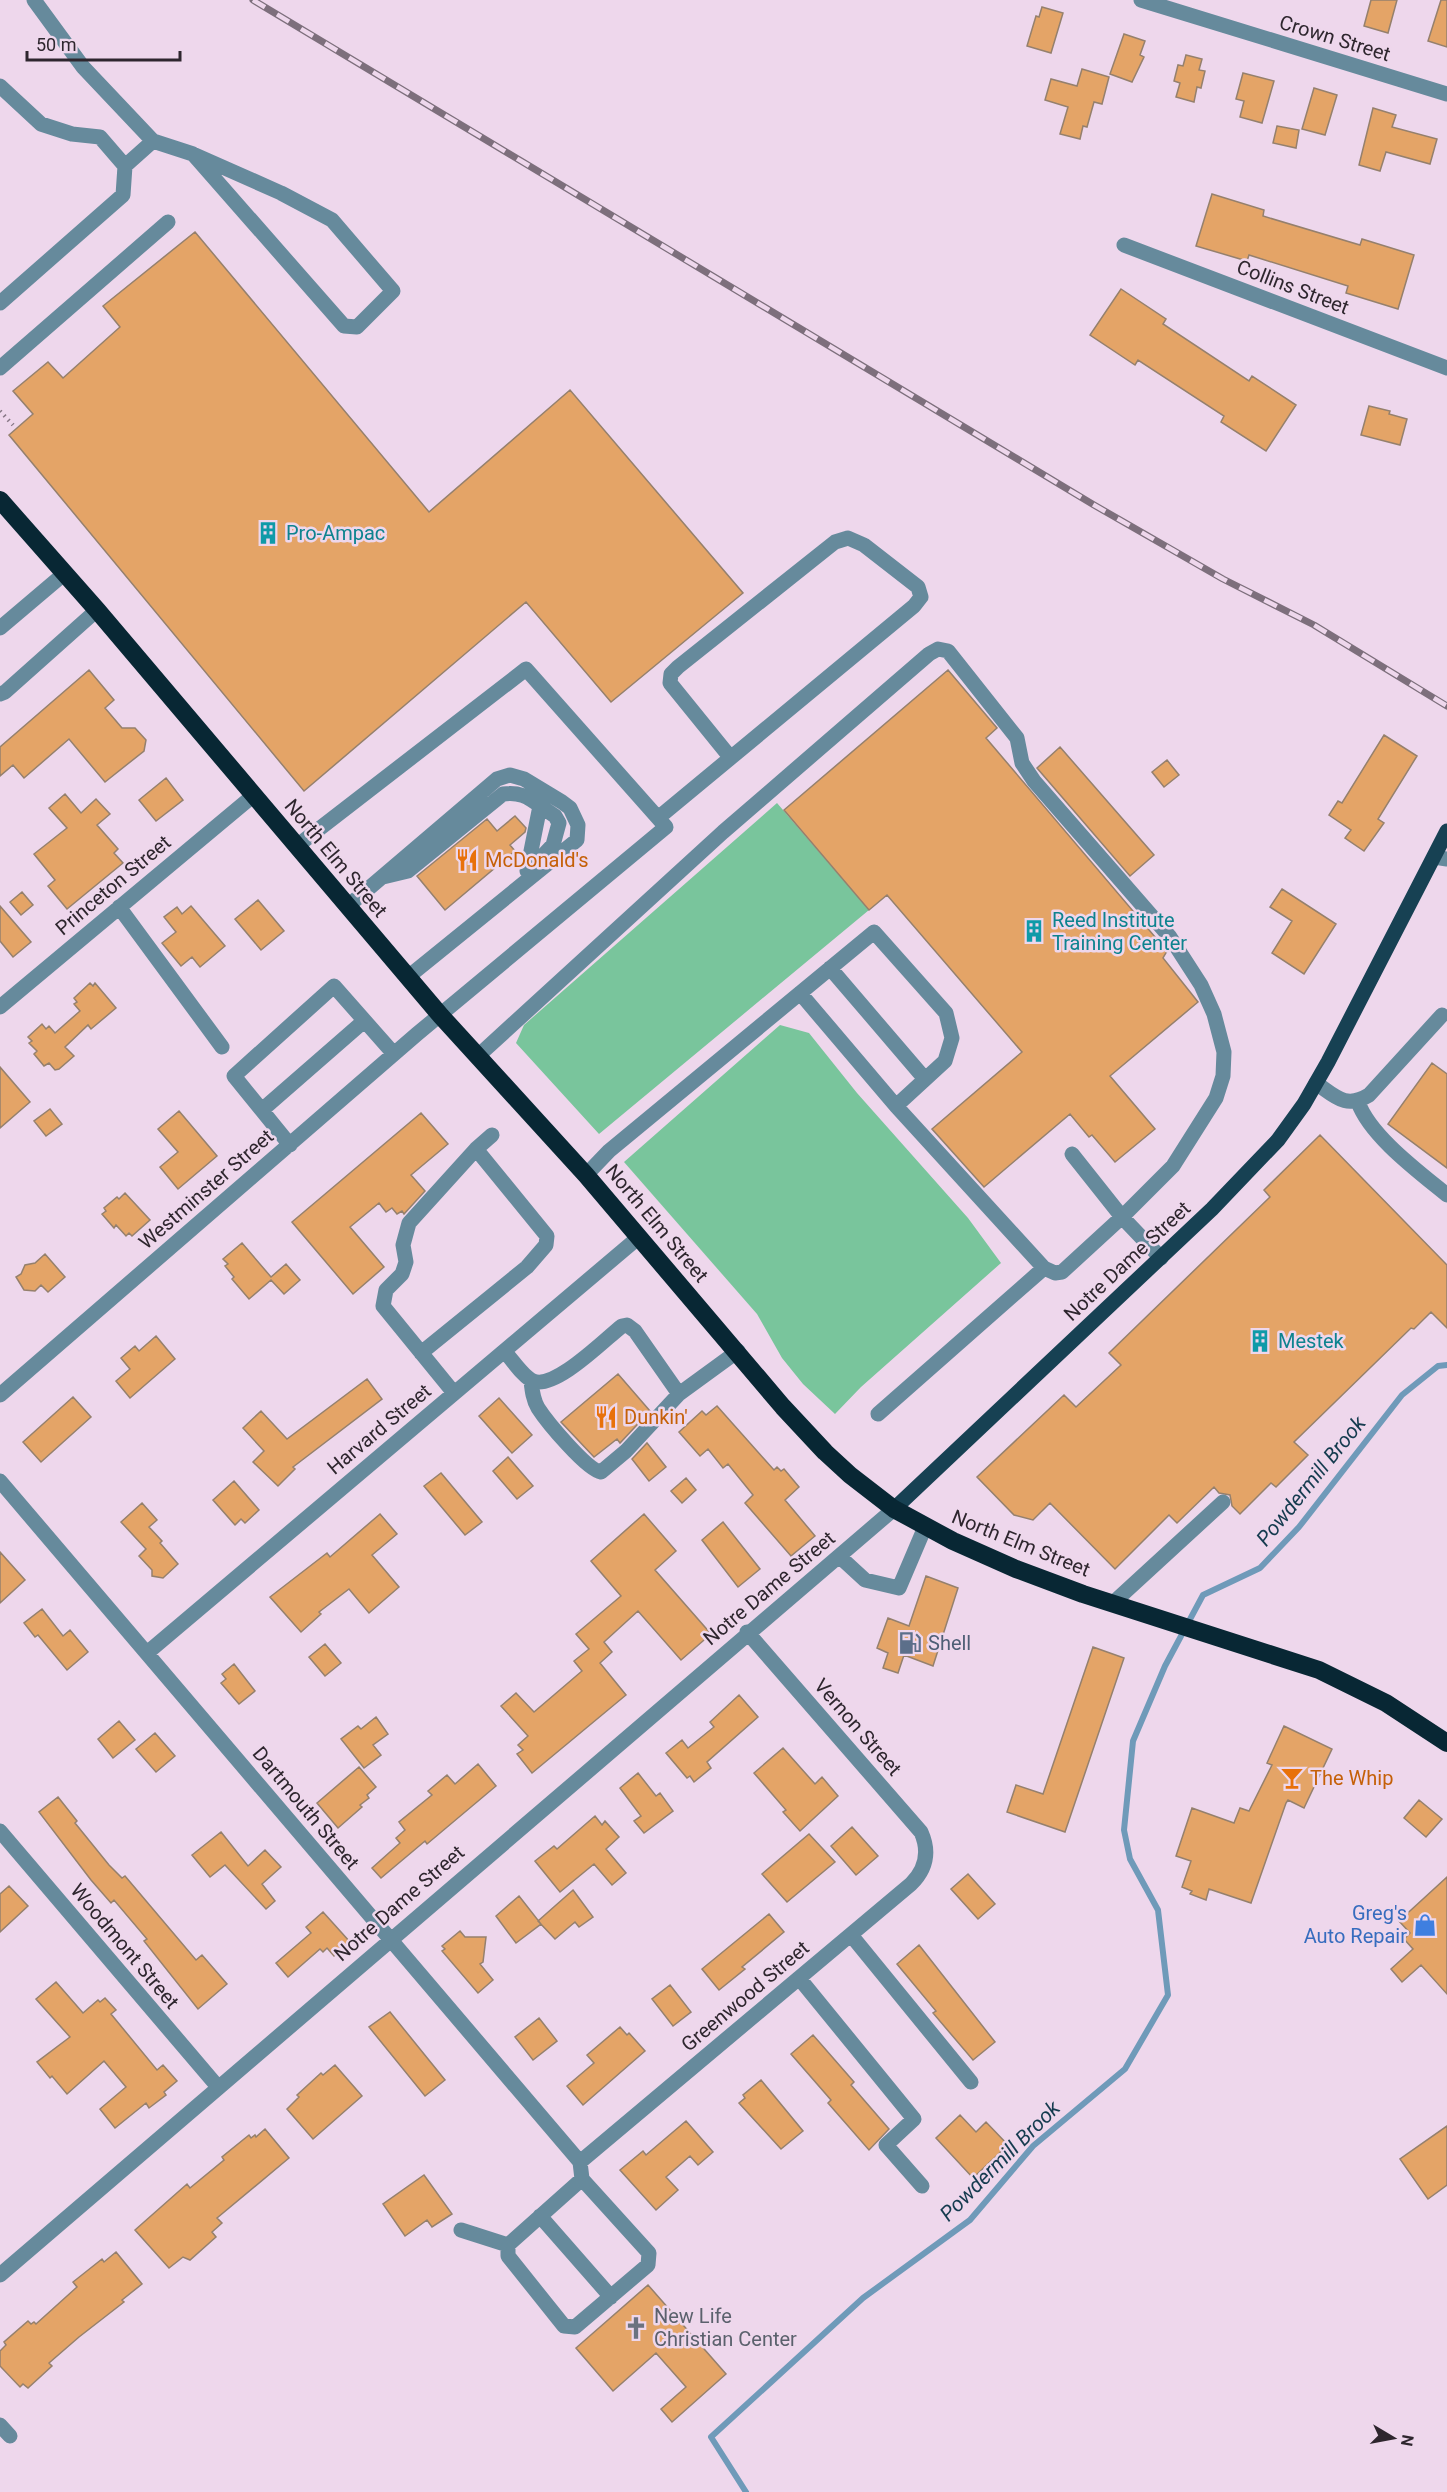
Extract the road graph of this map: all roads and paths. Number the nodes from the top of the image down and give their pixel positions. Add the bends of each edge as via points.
1 (34, 0) edge
2 (1141, 0) edge
3 (0, 86) edge
4 (1447, 94) edge
5 (153, 141) junction
6 (193, 154) junction
7 (125, 166) junction
8 (168, 222) dead end
9 (1124, 245) dead end
10 (0, 303) edge
11 (0, 368) edge
12 (1447, 368) edge
13 (0, 411) edge
14 (13, 425) dead end
15 (0, 500) edge
16 (65, 573) junction
17 (97, 610) junction
18 (0, 628) edge
19 (0, 694) edge
20 (730, 757) junction
21 (254, 795) junction
22 (540, 806) junction
23 (658, 818) junction
24 (1447, 831) edge
25 (297, 846) junction
26 (1440, 858) edge
27 (527, 871) junction
28 (381, 878) junction
29 (504, 898) junction
30 (348, 906) junction
31 (119, 907) junction
32 (830, 968) junction
33 (408, 977) junction
34 (800, 993) junction
35 (0, 1007) edge
36 (441, 1016) junction
37 (1442, 1016) dead end
38 (364, 1021) junction
39 (222, 1047) dead end
40 (394, 1054) junction
41 (478, 1056) junction
42 (925, 1079) junction
43 (1316, 1083) junction
44 (1358, 1102) junction
45 (896, 1106) junction
46 (262, 1110) junction
47 (492, 1135) dead end
48 (290, 1144) junction
49 (476, 1149) junction
50 (1072, 1154) dead end
51 (586, 1175) junction
52 (1447, 1195) edge
53 (1122, 1217) junction
54 (639, 1236) junction
55 (1161, 1258) junction
56 (1044, 1268) junction
57 (504, 1351) junction
58 (738, 1351) junction
59 (421, 1353) junction
60 (531, 1381) junction
61 (454, 1393) junction
62 (679, 1394) junction
63 (0, 1395) edge
64 (878, 1414) dead end
65 (0, 1481) edge
66 (1223, 1502) dead end
67 (894, 1509) junction
68 (925, 1527) junction
69 (840, 1557) junction
70 (1113, 1603) junction
71 (747, 1632) junction
72 (147, 1653) junction
73 (1447, 1743) edge
74 (0, 1832) edge
75 (927, 1855) joint
76 (851, 1935) junction
77 (390, 1939) junction
78 (799, 1978) junction
79 (971, 2082) dead end
80 (218, 2087) junction
81 (580, 2162) junction
82 (582, 2179) junction
83 (922, 2186) dead end
84 (540, 2216) junction
85 (461, 2230) dead end
86 (508, 2245) junction
87 (0, 2275) edge
88 (610, 2297) junction

1 - 5 street via 83,67
2 - 4 street, Crown Street
3 - 7 street via 40,124 99,137
5 - 6 street
5 - 7 street
6 - 6 street via 344,326 357,327 393,291 332,220
7 - 10 street via 123,195
8 - 11 street
9 - 12 street, Collins Street
13 - 14 path
15 - 16 highway, North Elm Street
16 - 17 highway, North Elm Street
16 - 18 street
17 - 19 street
17 - 21 highway, North Elm Street
20 - 20 street via 670,683 671,674 836,542 848,538 864,545 918,587 921,597 914,606
20 - 23 street
21 - 25 highway, North Elm Street
21 - 31 street, Princeton Street
22 - 27 street
22 - 27 street via 555,816 559,828 553,845
22 - 28 street via 523,794 503,794 408,871
23 - 25 street via 526,669
23 - 36 street, Westminster Street via 666,827
24 - 26 main road, Notre Dame Street
25 - 30 highway, North Elm Street
26 - 43 main road, Notre Dame Street
27 - 29 street
28 - 29 street via 497,780 510,775 562,802 573,814 578,833 577,840
28 - 30 street
29 - 33 street
30 - 33 highway, North Elm Street
31 - 35 street, Princeton Street
31 - 39 street
32 - 34 street
32 - 42 street
32 - 42 street via 874,932 946,1013 952,1038 945,1061
33 - 36 highway, North Elm Street
34 - 45 street
34 - 51 street via 609,1151
36 - 40 street, Westminster Street
36 - 41 highway, North Elm Street
37 - 44 street
38 - 40 street
38 - 46 street
38 - 46 street via 334,986 234,1076
40 - 48 street, Westminster Street
41 - 51 highway, North Elm Street
41 - 53 street via 723,832 929,654 948,651 1017,738 1022,764 1034,781 1170,937 1201,985 1214,1014 1224,1052 1223,1076 1216,1098 1173,1166
42 - 45 street
43 - 44 street via 1343,1102
43 - 55 main road, Notre Dame Street via 1266,1154
44 - 52 street via 1364,1117
45 - 56 street
46 - 48 street
47 - 49 street
48 - 63 street, Westminster Street
49 - 59 street via 409,1223 402,1274 386,1290 383,1306
49 - 59 street via 547,1236 546,1245 527,1267
50 - 53 street
51 - 54 highway, North Elm Street
53 - 55 street
53 - 56 street via 1062,1272
54 - 57 street, Harvard Street
54 - 58 highway, North Elm Street
55 - 67 main road, Notre Dame Street
56 - 64 street
57 - 60 street
57 - 61 street, Harvard Street
58 - 62 street
58 - 67 highway, North Elm Street via 825,1452
59 - 61 street
60 - 62 street via 543,1383 558,1377 627,1325
60 - 62 street via 538,1408 579,1456 601,1472
61 - 72 street, Harvard Street
65 - 72 street, Dartmouth Street
66 - 70 street
67 - 68 highway, North Elm Street
67 - 69 street, Notre Dame Street
68 - 69 street via 899,1588 865,1580
68 - 70 highway, North Elm Street via 1016,1569
69 - 71 street, Notre Dame Street
70 - 73 highway, North Elm Street via 1319,1670 1386,1703
71 - 75 street, Vernon Street via 916,1825 926,1843
71 - 77 street, Notre Dame Street
72 - 77 street, Dartmouth Street
74 - 80 street, Woodmont Street
75 - 76 street, Greenwood Street via 918,1877
76 - 78 street, Greenwood Street
76 - 79 street
77 - 80 street, Notre Dame Street
77 - 81 street, Dartmouth Street
78 - 81 street, Greenwood Street
78 - 83 street via 914,2119 886,2145
80 - 87 street, Notre Dame Street
81 - 82 street
82 - 84 street
82 - 88 street via 649,2253 648,2265
84 - 86 street
84 - 88 street
85 - 86 street
86 - 88 street via 508,2256 564,2326 575,2327

